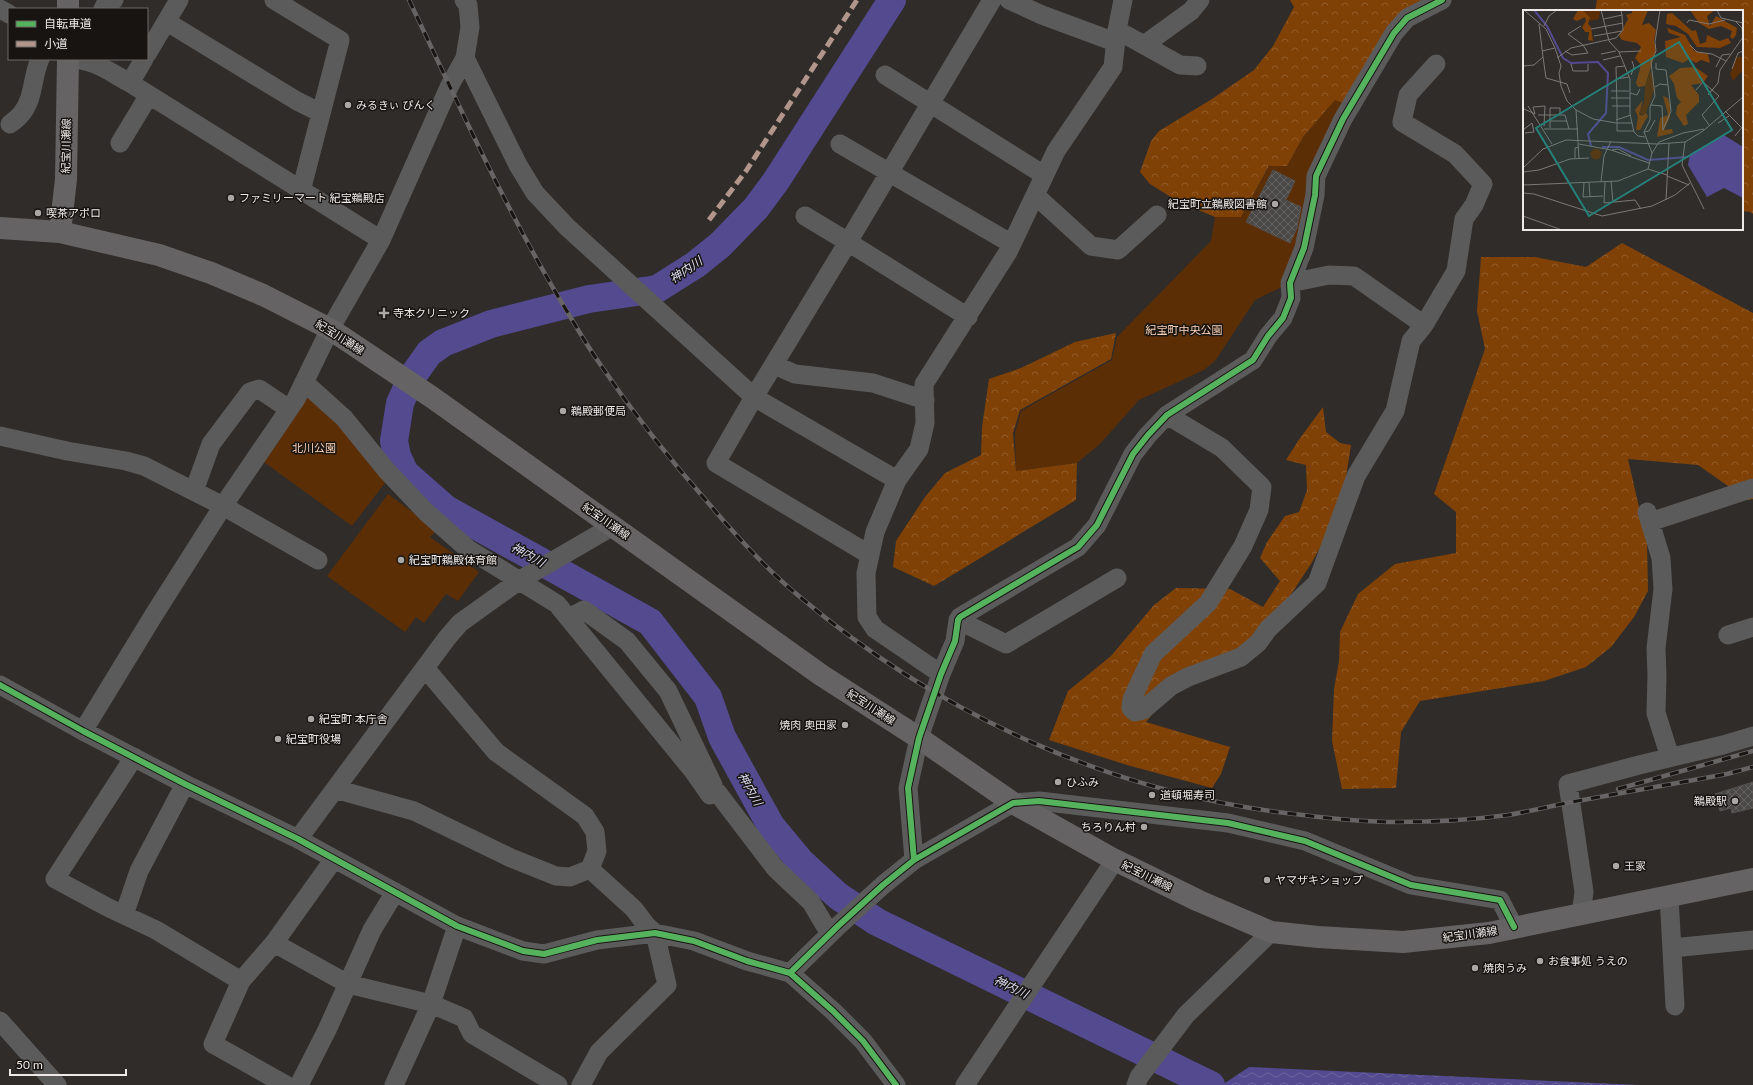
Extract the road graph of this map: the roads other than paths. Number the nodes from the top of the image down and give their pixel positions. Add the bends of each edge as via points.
1 (114, 0) edge
2 (179, 0) edge
3 (274, 0) edge
4 (464, 0) edge
5 (992, 0) edge
6 (1009, 0) edge
7 (1123, 0) edge
8 (1200, 0) edge
9 (1442, 0) edge
10 (297, 6) edge
11 (104, 8) edge
12 (166, 22) junction
13 (1116, 36) junction
14 (1144, 45) junction
15 (148, 52) edge
16 (465, 58) junction
17 (40, 60) edge
18 (68, 60) edge
19 (86, 60) edge
20 (143, 60) edge
21 (1436, 64) dead end
22 (1197, 66) dead end
23 (885, 75) dead end
24 (130, 83) junction
25 (149, 95) junction
26 (931, 104) junction
27 (321, 113) junction
28 (10, 124) dead end
29 (120, 143) dead end
30 (840, 144) dead end
31 (890, 173) junction
32 (1044, 175) junction
33 (301, 191) junction
34 (1035, 195) junction
35 (1157, 215) dead end
36 (805, 216) dead end
37 (0, 228) edge
38 (60, 232) junction
39 (380, 240) junction
40 (848, 242) junction
41 (1012, 244) junction
42 (1290, 283) junction
43 (968, 317) junction
44 (1424, 325) junction
45 (330, 329) junction
46 (774, 364) junction
47 (304, 382) junction
48 (754, 397) junction
49 (925, 400) junction
50 (289, 409) junction
51 (1167, 415) junction
52 (0, 436) edge
53 (897, 480) junction
54 (1753, 488) edge
55 (194, 491) junction
56 (223, 506) junction
57 (614, 526) junction
58 (870, 555) junction
59 (318, 560) dead end
60 (1117, 578) dead end
61 (520, 580) junction
62 (569, 618) junction
63 (958, 620) junction
64 (1753, 627) edge
65 (1728, 635) dead end
66 (425, 668) junction
67 (941, 674) junction
68 (0, 685) edge
69 (83, 731) junction
70 (1753, 736) edge
71 (919, 738) junction
72 (134, 757) junction
73 (1670, 757) junction
74 (185, 784) junction
75 (336, 789) junction
76 (717, 792) junction
77 (1013, 802) junction
78 (298, 839) junction
79 (334, 859) junction
80 (914, 860) junction
81 (1115, 860) junction
82 (590, 869) junction
83 (1753, 879) edge
84 (395, 892) junction
85 (1669, 896) junction
86 (1582, 914) junction
87 (124, 915) junction
88 (458, 926) junction
89 (1514, 927) junction
90 (834, 930) junction
91 (1271, 932) junction
92 (655, 933) junction
93 (1753, 940) edge
94 (274, 943) junction
95 (1672, 948) junction
96 (790, 973) junction
97 (241, 981) junction
98 (348, 984) junction
99 (431, 1004) junction
100 (1675, 1006) dead end
101 (0, 1021) edge
102 (1138, 1081) edge
103 (57, 1085) edge
104 (286, 1085) edge
105 (299, 1085) edge
106 (394, 1085) edge
107 (558, 1085) edge
108 (581, 1085) edge
109 (896, 1085) edge
110 (965, 1085) edge

1 - 11 street
2 - 12 street
3 - 10 street
4 - 16 street via 468,5 470,27
5 - 26 street
6 - 13 street via 1042,15
7 - 13 street
8 - 14 street via 1191,11
9 - 42 street via 1407,18 1394,33 1343,119 1316,176 1315,196 1304,248
10 - 27 street via 340,40
12 - 15 street
12 - 27 street
13 - 14 street
13 - 32 street via 1112,67 1056,151
14 - 22 street via 1180,65
16 - 39 street via 450,85
16 - 48 street via 518,165 535,193 567,228
17 - 28 street via 31,97 22,114
18 - 38 main road, 紀宝川瀬線 via 66,179
19 - 24 street
20 - 24 street
21 - 44 street via 1408,95 1402,122 1455,154 1483,184 1474,205 1464,219 1456,272
23 - 26 street
24 - 25 street
25 - 29 street
25 - 33 street
26 - 31 street
26 - 32 street
27 - 33 street
30 - 31 street
31 - 40 street
31 - 41 street
32 - 34 street
33 - 39 street
34 - 35 street via 1091,246 1118,250
34 - 41 street
36 - 40 street
37 - 38 main road, 紀宝川瀬線
38 - 45 main road, 紀宝川瀬線 via 159,255 211,273 263,295
39 - 45 street
40 - 43 street
40 - 46 street
41 - 43 street
42 - 44 street via 1328,275 1354,276
42 - 51 street via 1291,298 1283,318 1253,360
43 - 49 street via 924,384
44 - 51 street via 1411,341 1395,410 1356,476 1316,582 1268,628 1258,643 1241,657 1188,677 1171,686 1143,710 1135,712 1131,708 1132,699 1153,654 1208,603 1243,546 1259,510 1262,487 1222,448
45 - 47 street
45 - 57 main road, 紀宝川瀬線 via 433,398
46 - 48 street
46 - 49 street via 795,374 873,383
47 - 50 street
47 - 61 street via 344,418 387,471 426,512 468,549
48 - 53 street
48 - 58 street via 716,463
49 - 53 street via 925,423 919,449
50 - 55 street via 259,390 250,392 211,444
50 - 56 street
51 - 63 street via 1133,454 1096,525 1078,547
52 - 55 street via 144,466
53 - 58 street via 875,532
54 - 73 street via 1649,517 1661,558 1663,589 1656,648 1656,713
55 - 56 street
56 - 59 street
56 - 69 street
57 - 61 street
57 - 71 main road, 紀宝川瀬線 via 821,675
58 - 67 street via 866,573 867,617 875,629
60 - 63 street via 1006,644
61 - 62 street via 557,604
61 - 66 street via 460,623
62 - 76 street via 710,795
62 - 76 street via 584,610 627,641 668,691
63 - 67 street via 955,641
64 - 65 street
66 - 75 street
66 - 82 street via 496,752 585,816 596,832 597,851
67 - 71 street
68 - 69 street
69 - 72 street
70 - 73 street
71 - 77 main road, 紀宝川瀬線
71 - 80 street via 908,788
72 - 74 street
72 - 87 street via 55,879
73 - 86 street via 1568,784 1584,892
74 - 78 street
74 - 87 street via 139,871
75 - 78 street
75 - 82 street via 414,811 556,876 570,877
76 - 90 street via 775,868 811,902
77 - 80 street
77 - 81 main road, 紀宝川瀬線
77 - 89 street via 1038,801 1228,823 1305,841 1411,885 1500,900
78 - 79 street
79 - 84 street
79 - 94 street
80 - 90 street
81 - 91 main road, 紀宝川瀬線 via 1199,901
81 - 110 street
82 - 92 street via 634,909
83 - 85 main road, 紀宝川瀬線
84 - 88 street
84 - 98 street via 372,930
85 - 86 main road, 紀宝川瀬線
85 - 95 street
86 - 89 main road, 紀宝川瀬線
87 - 97 street via 156,930
88 - 92 street via 523,951 544,954 597,940
88 - 99 street
89 - 91 main road, 紀宝川瀬線 via 1489,933 1403,942
90 - 96 street
91 - 102 street via 1186,1015
92 - 96 street via 694,940 747,961
92 - 108 street via 667,985 599,1052
93 - 95 street
94 - 97 street
94 - 98 street
95 - 100 street
96 - 109 street via 863,1041
97 - 104 street via 213,1044
98 - 99 street
98 - 105 street
99 - 106 street
99 - 107 street via 464,1018 472,1034
101 - 103 street

